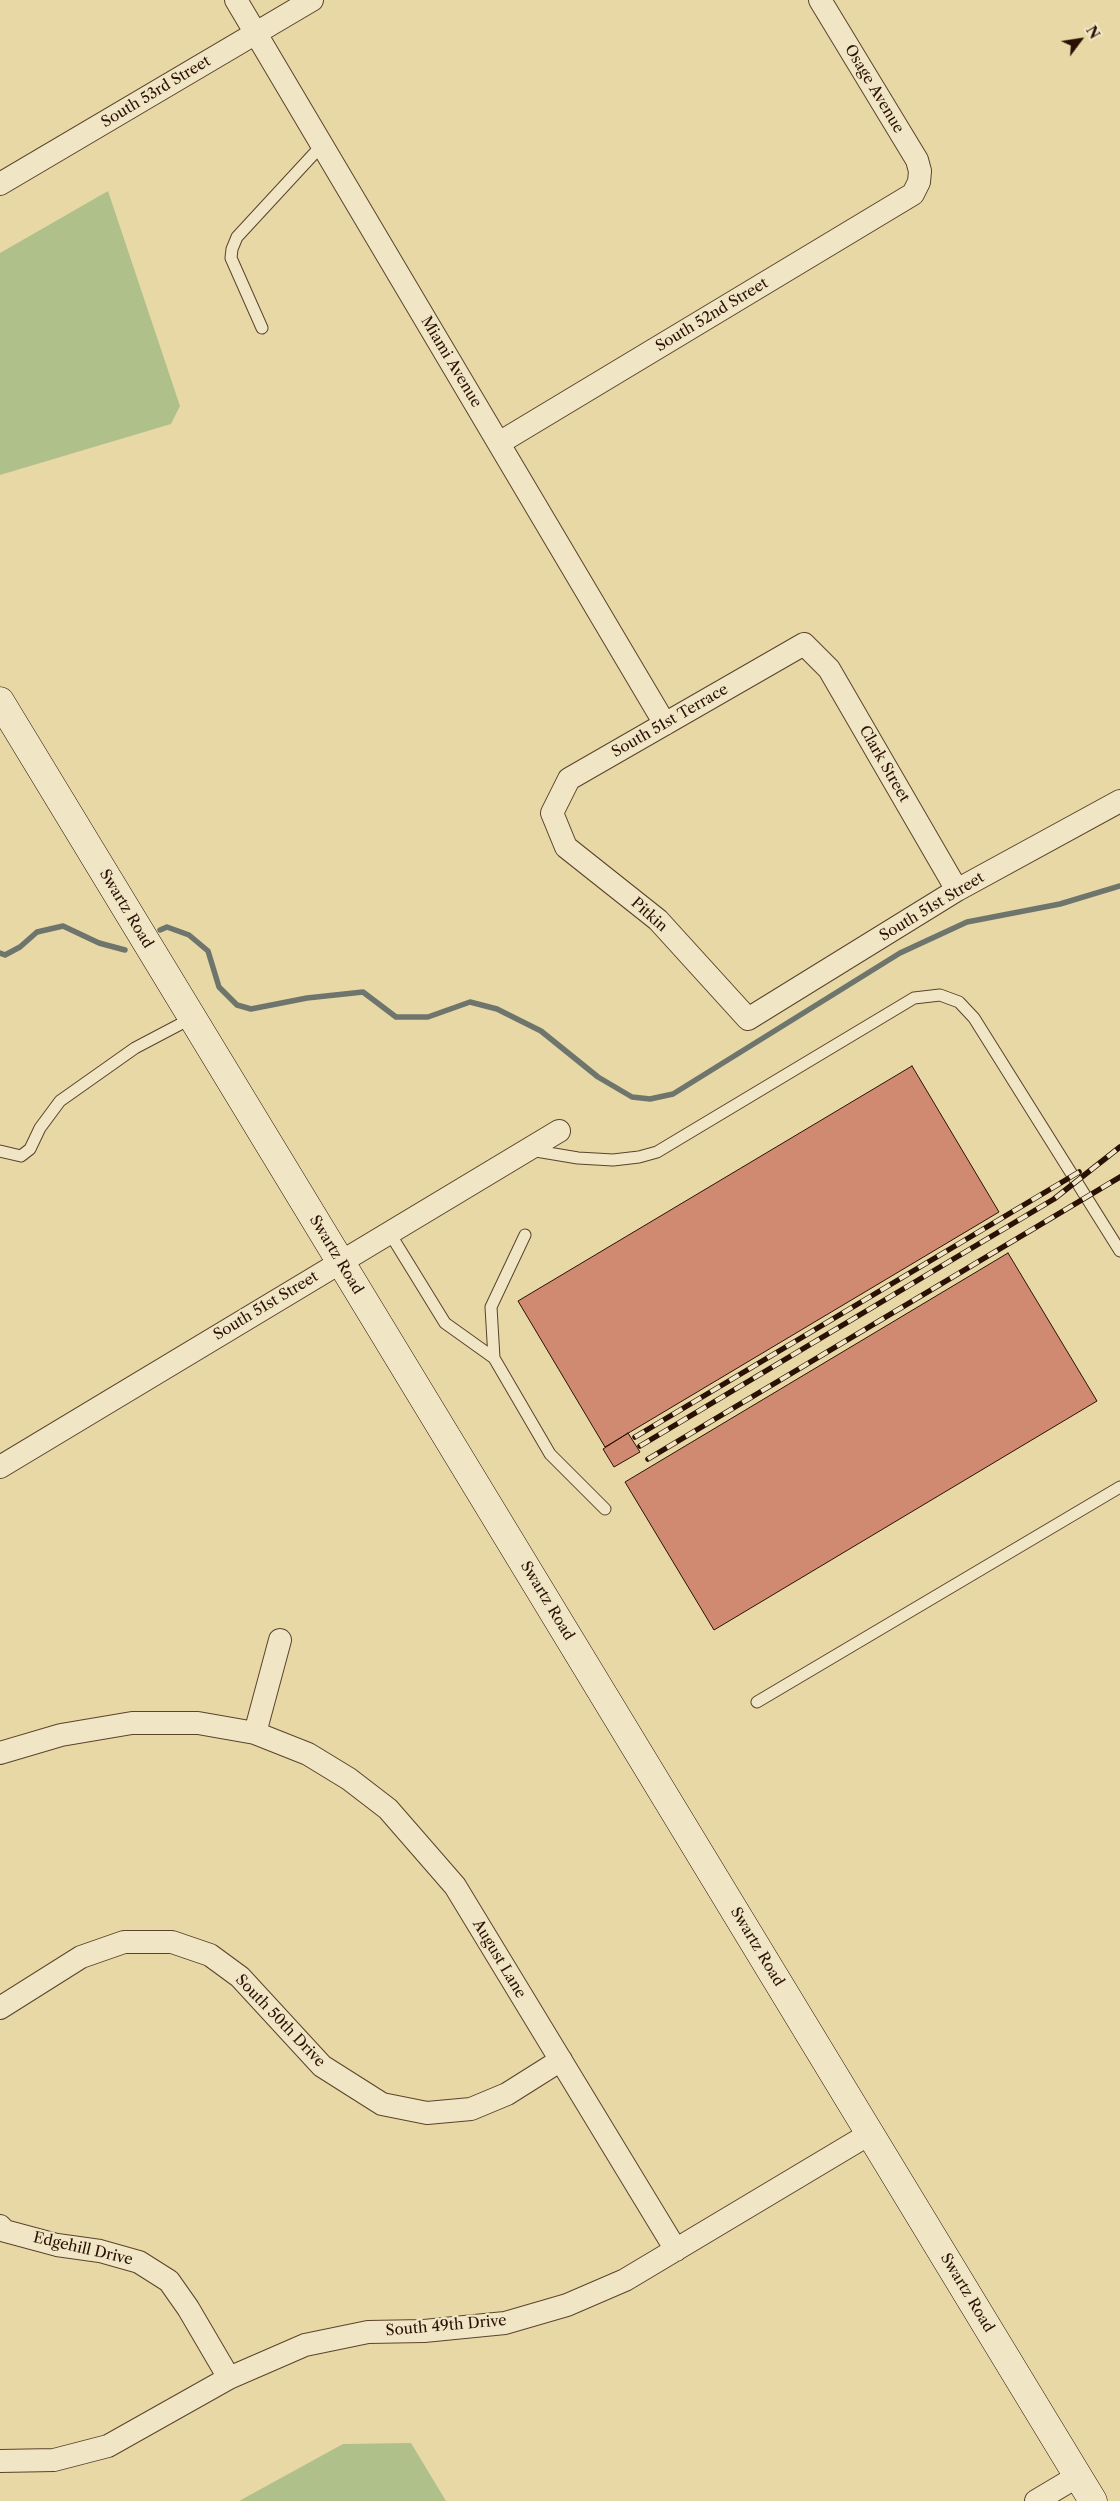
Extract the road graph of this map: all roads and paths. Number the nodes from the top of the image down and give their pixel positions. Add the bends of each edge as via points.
1 (236, 0) edge
2 (312, 0) edge
3 (820, 0) edge
4 (256, 33) junction
5 (322, 145) junction
6 (919, 182) joint
7 (0, 184) edge
8 (262, 328) dead end
9 (499, 443) junction
10 (804, 644) joint
11 (0, 701) edge
12 (665, 724) junction
13 (1120, 801) edge
14 (552, 813) joint
15 (957, 890) junction
16 (192, 1018) junction
17 (748, 1019) joint
18 (559, 1131) dead end
19 (526, 1149) junction
20 (0, 1151) edge
21 (388, 1232) junction
22 (524, 1235) dead end
23 (1120, 1251) edge
24 (340, 1262) junction
25 (494, 1358) junction
26 (0, 1467) edge
27 (1120, 1487) edge
28 (605, 1509) dead end
29 (280, 1640) dead end
30 (757, 1702) dead end
31 (255, 1733) junction
32 (0, 1753) edge
33 (0, 2008) edge
34 (561, 2060) junction
35 (871, 2133) junction
36 (0, 2226) edge
37 (676, 2250) junction
38 (228, 2378) junction
39 (0, 2461) edge
40 (1078, 2476) junction
41 (1036, 2501) edge
42 (1093, 2501) edge

1 - 4 street, Miami Avenue
2 - 4 street, South 53rd Street
3 - 6 street, Osage Avenue via 918,160
4 - 5 street, Miami Avenue
4 - 7 street, South 53rd Street
5 - 8 lane via 238,237 232,249 231,258
5 - 9 street, Miami Avenue
6 - 9 street, South 52nd Street via 913,194
9 - 12 street, Miami Avenue
10 - 12 street, South 51st Terrace
10 - 15 street, Clark Street via 829,669
11 - 16 street, Swartz Road
12 - 14 street, South 51st Terrace via 569,779
13 - 15 street, South 51st Street
14 - 17 street, Pitkin via 566,847 658,920
15 - 17 street, South 51st Street
16 - 20 lane via 135,1048 60,1101 30,1148 20,1156
16 - 24 street, Swartz Road
18 - 19 street, South 51st Street
19 - 21 street, South 51st Street
19 - 23 lane via 614,1160 657,1152 914,998 940,995 959,1002 974,1018
21 - 24 street, South 51st Street
21 - 25 lane via 445,1323
22 - 25 lane via 491,1306
24 - 26 street, South 51st Street
24 - 35 street, Swartz Road
25 - 28 lane via 550,1454
27 - 30 lane
29 - 31 street
31 - 32 street, August Lane via 198,1723 132,1723 61,1735
31 - 34 street, August Lane via 308,1754 349,1779 388,1809 455,1886
33 - 34 street, South 50th Drive via 81,1957 124,1942 172,1942 210,1955 240,1977 322,2066 382,2104 427,2113 471,2109 507,2094
34 - 37 street, August Lane
35 - 37 street, South 49th Drive
35 - 40 street, Swartz Road
36 - 38 street, Edgehill Drive via 5,2231 57,2245 100,2251 139,2262 169,2281
37 - 38 street, South 49th Drive via 625,2280 567,2305 505,2323 424,2331 368,2332 305,2345
38 - 39 street, South 49th Drive via 108,2446 54,2460
40 - 41 street
40 - 42 street, Swartz Road

